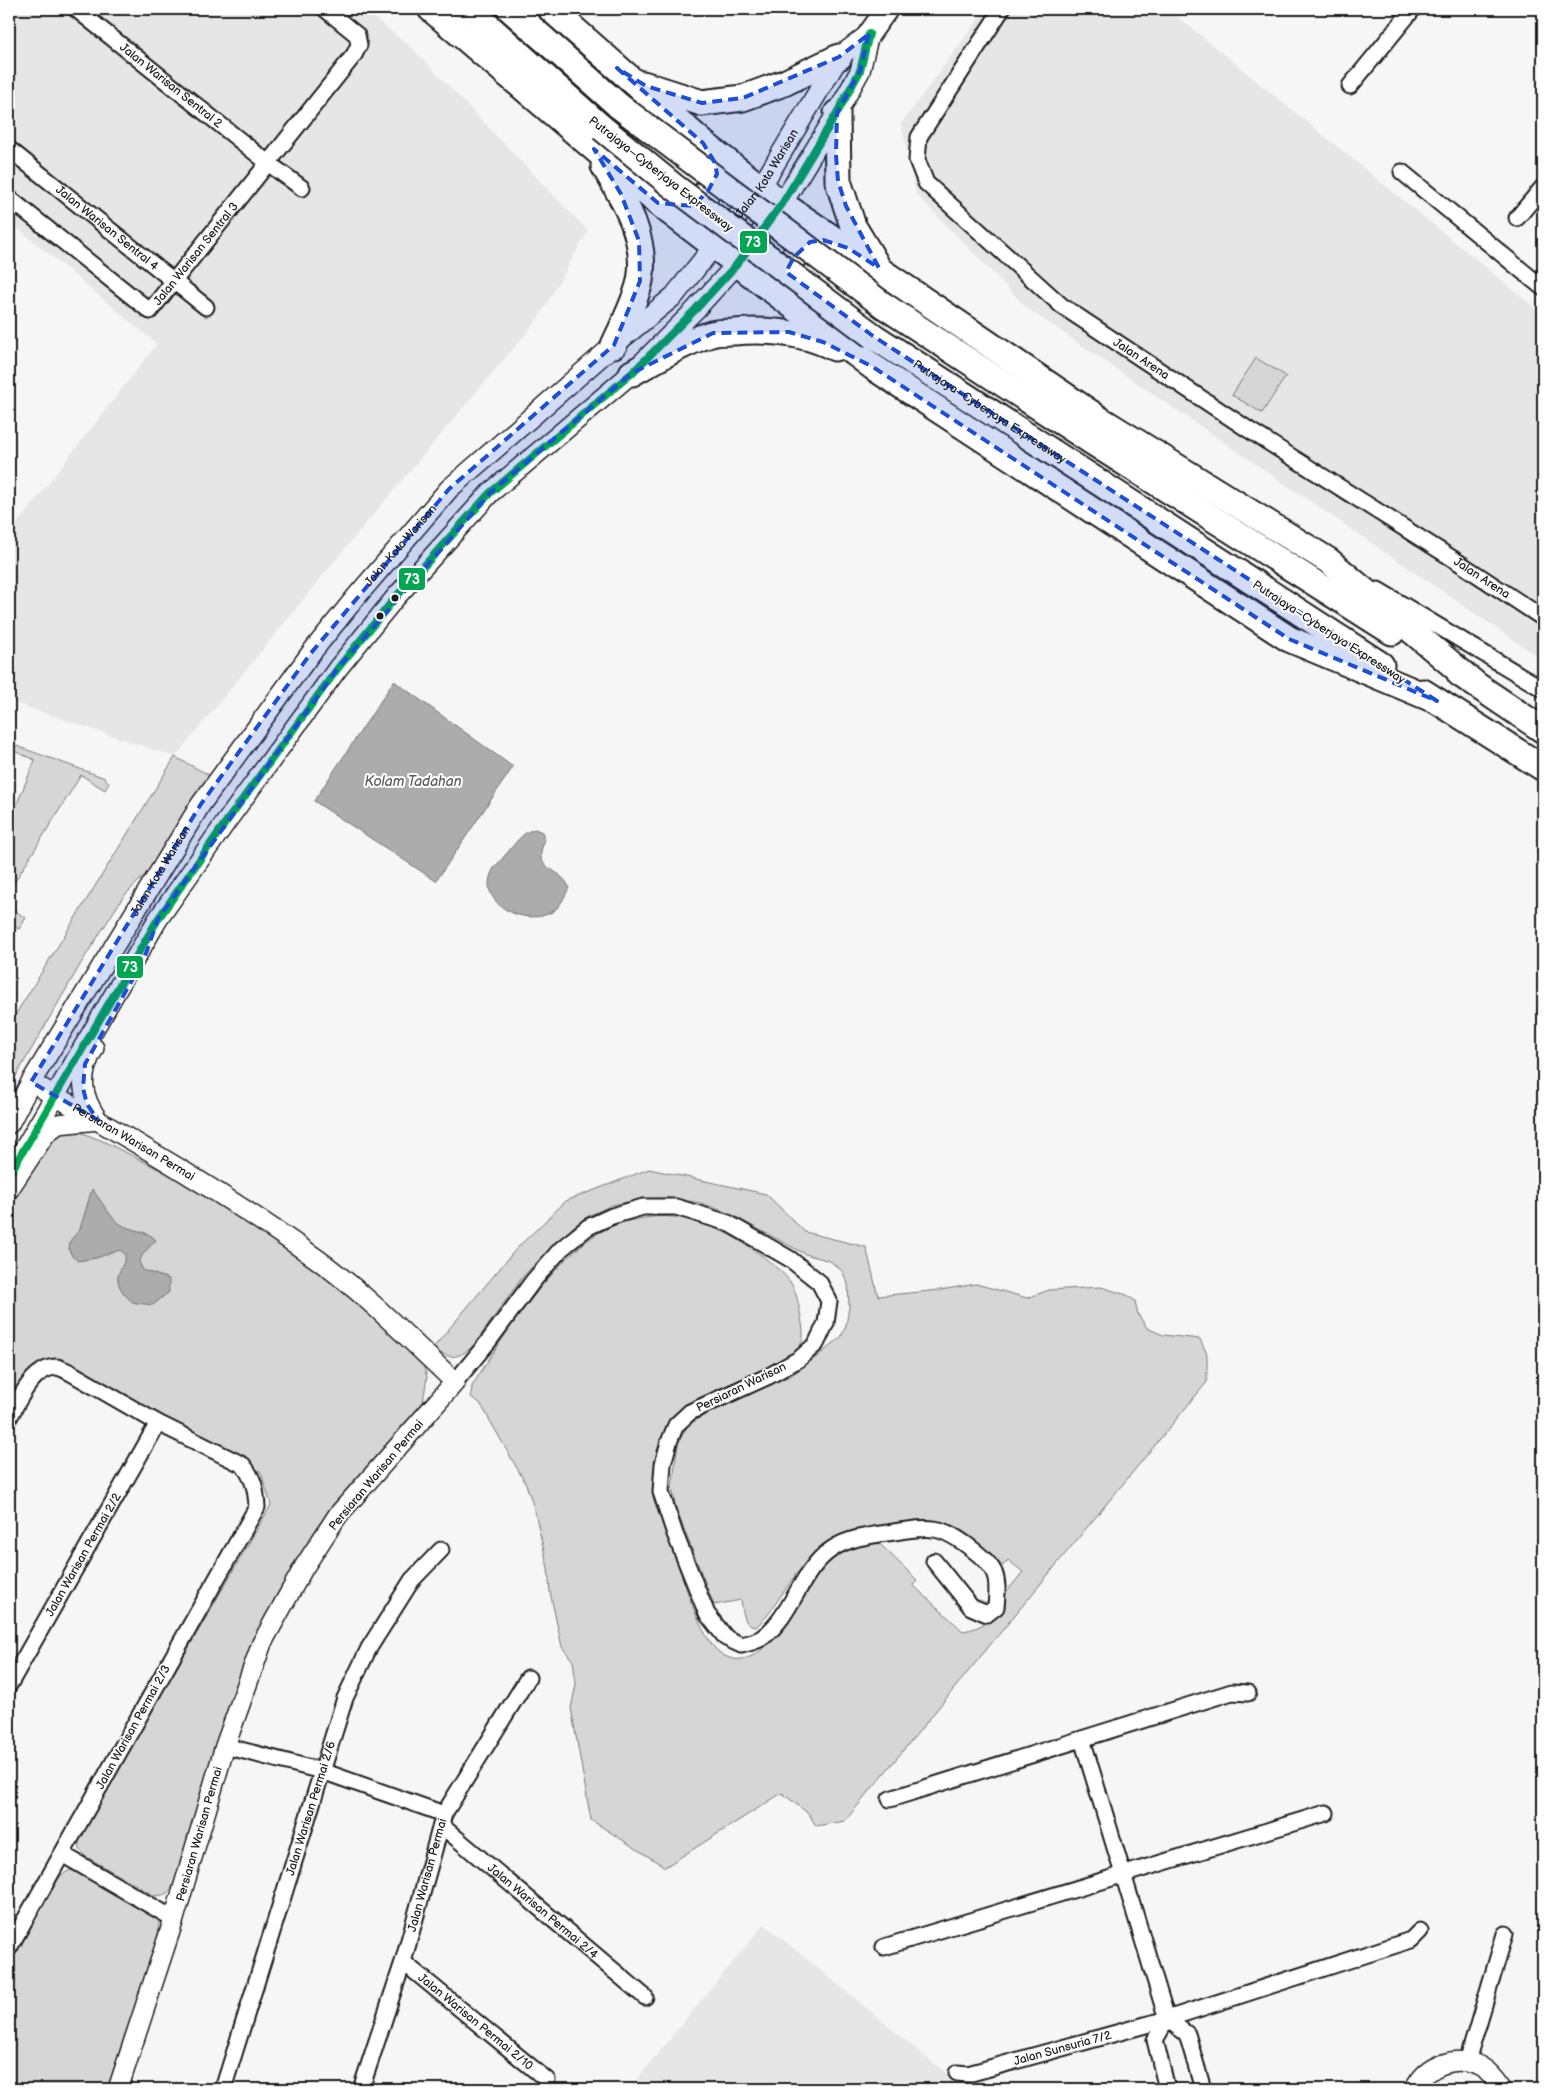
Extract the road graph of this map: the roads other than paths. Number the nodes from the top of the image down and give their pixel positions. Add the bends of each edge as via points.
1 (76, 9) edge
2 (325, 9) edge
3 (431, 9) edge
4 (469, 9) edge
5 (510, 9) edge
6 (551, 9) edge
7 (887, 9) edge
8 (1002, 9) edge
9 (1412, 9) edge
10 (869, 34) junction
11 (840, 57) junction
12 (617, 68) junction
13 (1350, 86) dead end
14 (837, 113) junction
15 (598, 139) junction
16 (703, 143) junction
17 (9, 149) edge
18 (268, 163) junction
19 (1402, 172) dead end
20 (761, 187) junction
21 (1543, 187) edge
22 (302, 188) dead end
23 (9, 198) edge
24 (658, 203) junction
25 (782, 204) junction
26 (1517, 218) dead end
27 (715, 246) junction
28 (848, 248) junction
29 (737, 264) junction
30 (879, 268) junction
31 (174, 281) junction
32 (1543, 288) edge
33 (206, 307) dead end
34 (802, 314) junction
35 (614, 345) junction
36 (873, 367) junction
37 (632, 373) junction
38 (1329, 561) junction
39 (1543, 618) edge
40 (1474, 684) junction
41 (1543, 689) edge
42 (1437, 701) junction
43 (1543, 730) edge
44 (1543, 768) edge
45 (158, 919) junction
46 (31, 1082) junction
47 (54, 1095) junction
48 (98, 1120) junction
49 (9, 1124) edge
50 (9, 1174) edge
51 (9, 1188) edge
52 (455, 1382) junction
53 (9, 1418) edge
54 (158, 1423) junction
55 (441, 1550) dead end
56 (934, 1560) dead end
57 (528, 1678) dead end
58 (9, 1685) edge
59 (1248, 1693) dead end
60 (1082, 1739) junction
61 (225, 1746) junction
62 (322, 1771) junction
63 (890, 1799) dead end
64 (1326, 1813) dead end
65 (443, 1820) junction
66 (62, 1854) junction
67 (1123, 1875) junction
68 (174, 1919) junction
69 (1420, 1931) dead end
70 (1505, 1934) dead end
71 (884, 1947) dead end
72 (9, 1948) edge
73 (403, 1962) junction
74 (645, 1997) dead end
75 (1167, 2019) junction
76 (1467, 2062) junction
77 (957, 2073) dead end
78 (547, 2080) dead end
79 (118, 2089) edge
80 (223, 2089) edge
81 (361, 2089) edge
82 (1168, 2089) edge
83 (1203, 2089) edge
84 (1415, 2089) edge
85 (1502, 2089) edge

1 - 18 street, Jalan Warisan Sentral 2
2 - 18 street, Jalan Warisan Sentral 3 via 357,35 359,45
3 - 15 highway
4 - 15 highway, Putrajaya–Cyberjaya Expressway
5 - 40 highway, bridge via 619,106 883,305
6 - 12 highway
7 - 10 main road
8 - 39 street, Jalan Arena via 919,137 916,160 926,183 1062,306
9 - 13 street
10 - 11 street, Jalan Kota Warisan
10 - 14 street, Jalan Kota Warisan via 860,70
11 - 12 highway via 744,98 702,103 646,86
11 - 20 street, Jalan Kota Warisan
12 - 16 highway
14 - 25 street, Jalan Kota Warisan
14 - 30 highway via 838,181 853,226
15 - 24 highway
15 - 35 highway via 639,241 640,281
15 - 42 highway, Putrajaya–Cyberjaya Expressway, bridge via 673,186 873,336
16 - 20 highway
16 - 24 highway via 718,174 708,191 693,206
17 - 31 street, Jalan Warisan Sentral 4
18 - 22 street, Jalan Warisan Sentral 2
18 - 31 street, Jalan Warisan Sentral 3
19 - 32 street
20 - 25 highway
20 - 27 street, Jalan Kota Warisan
21 - 26 street
23 - 31 street, Jalan Warisan Sentral 3 via 150,311
24 - 27 highway
25 - 28 highway
25 - 29 street, Jalan Kota Warisan
27 - 29 highway
27 - 35 street, Jalan Kota Warisan via 674,296
28 - 30 highway
28 - 34 highway via 824,240 810,242 794,256 784,277 787,295
29 - 34 highway
29 - 37 street, Jalan Kota Warisan
30 - 38 highway via 1101,420
31 - 33 street, Jalan Warisan Sentral 4
34 - 36 highway
35 - 46 street, Jalan Kota Warisan via 450,489 310,653 202,804
36 - 37 highway via 823,342 790,332 750,330 713,333
36 - 42 highway via 1289,639
37 - 45 street, Jalan Kota Warisan via 490,493 395,598 338,668
38 - 40 highway
38 - 41 street
40 - 43 highway
42 - 44 highway, Putrajaya–Cyberjaya Expressway
45 - 47 street, Jalan Kota Warisan
45 - 48 street via 144,959 85,1064 83,1088 87,1104
46 - 47 street, Persiaran Warisan Permai
46 - 49 street, Jalan Kota Warisan
47 - 48 street, Persiaran Warisan Permai
47 - 50 street, Jalan Kota Warisan
48 - 51 street via 58,1124 46,1133
48 - 52 street, Persiaran Warisan Permai via 317,1260 362,1295
52 - 56 street, Persiaran Warisan via 533,1281 562,1249 588,1227 612,1216 662,1206 728,1222 790,1259 819,1282 829,1301 826,1323 816,1344 769,1376 690,1412 676,1425 669,1442 661,1492 707,1614 726,1638 741,1645 761,1639 776,1625 806,1575 832,1549 850,1540 922,1528 943,1530 961,1540 992,1567 998,1584 996,1607 987,1614 971,1607
52 - 61 street, Persiaran Warisan Permai via 338,1515 321,1540 262,1643
53 - 54 street via 25,1389 40,1373 56,1367 71,1372
54 - 58 street, Jalan Warisan Permai 2/2
54 - 66 street, Jalan Warisan Permai 2/3 via 243,1465 252,1476 257,1507
55 - 62 street, Jalan Warisan Permai 2/6 via 412,1580 368,1648 345,1698
57 - 65 street, Jalan Warisan Permai
59 - 60 street via 1232,1692
60 - 63 street
60 - 67 street
61 - 62 street
61 - 68 street, Persiaran Warisan Permai
62 - 65 street
62 - 80 street, Jalan Warisan Permai 2/6
64 - 67 street
65 - 73 street, Jalan Warisan Permai
65 - 74 street, Jalan Warisan Permai 2/4
66 - 68 street
66 - 72 street, Jalan Warisan Permai 2/3
67 - 71 street
67 - 75 street
68 - 79 street, Persiaran Warisan Permai
69 - 75 street, Jalan Sunsuria 7/2 via 1411,1940
70 - 76 street
73 - 78 street, Jalan Warisan Permai 2/10
73 - 81 street, Jalan Warisan Permai
75 - 77 street, Jalan Sunsuria 7/2 via 968,2074
75 - 82 street via 1155,2040
75 - 83 street via 1187,2034
76 - 84 street via 1437,2066
76 - 85 street via 1481,2067

